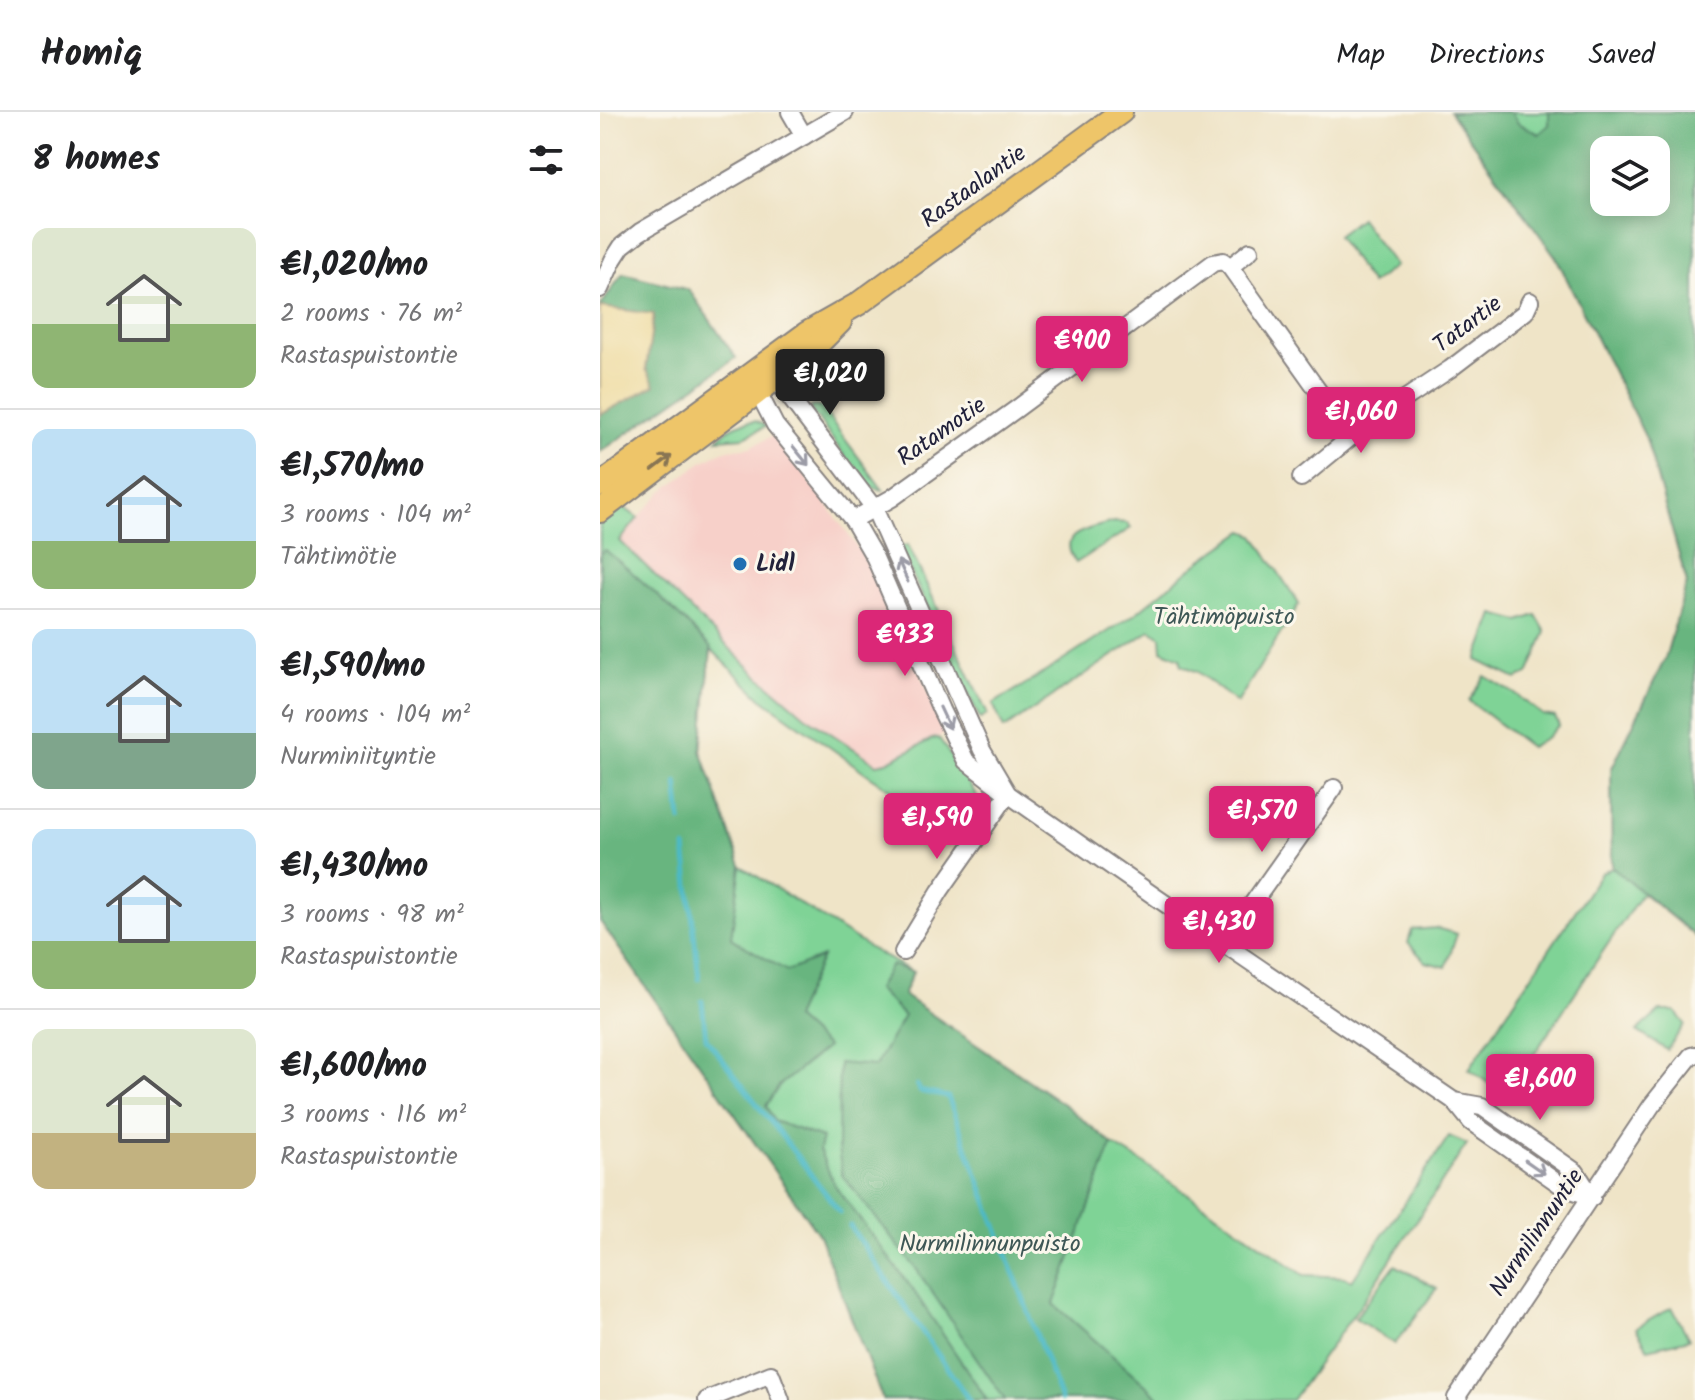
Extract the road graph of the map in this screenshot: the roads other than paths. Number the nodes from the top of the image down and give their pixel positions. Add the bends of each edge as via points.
1 (790, 112) edge
2 (845, 112) edge
3 (1121, 112) edge
4 (804, 136) junction
5 (1250, 251) dead end
6 (1230, 267) junction
7 (600, 289) edge
8 (1530, 301) dead end
9 (762, 381) junction
10 (1351, 437) junction
11 (1301, 478) dead end
12 (600, 485) edge
13 (874, 508) junction
14 (600, 511) edge
15 (853, 520) junction
16 (1334, 788) dead end
17 (1008, 794) junction
18 (1224, 944) junction
19 (903, 952) dead end
20 (1693, 1055) edge
21 (1592, 1197) junction
22 (707, 1400) edge
23 (781, 1400) edge
24 (1459, 1400) edge

1 - 4 street
2 - 4 street
3 - 9 main road, Rastaalantie via 858,304 816,347
4 - 7 street via 640,232 622,246
5 - 6 street, Ratamotie
6 - 10 street
6 - 13 street, Ratamotie via 1223,261 1213,263
8 - 10 street, Tatartie via 1525,312 1450,369
9 - 12 main road, Rastaalantie
9 - 13 street
14 -> 9 main road, Rastaalantie
9 -> 15 street via 775,425
10 - 11 street, Tatartie
13 - 15 street, Ratamotie
17 -> 13 street via 982,750
15 -> 17 street via 966,761
16 - 18 street
17 - 18 street
17 - 19 street
18 - 21 street via 1454,1101 1482,1106 1576,1172
20 - 21 street, Nurmilinnuntie via 1652,1105
21 - 24 street, Nurmilinnuntie
22 - 23 street via 771,1374

